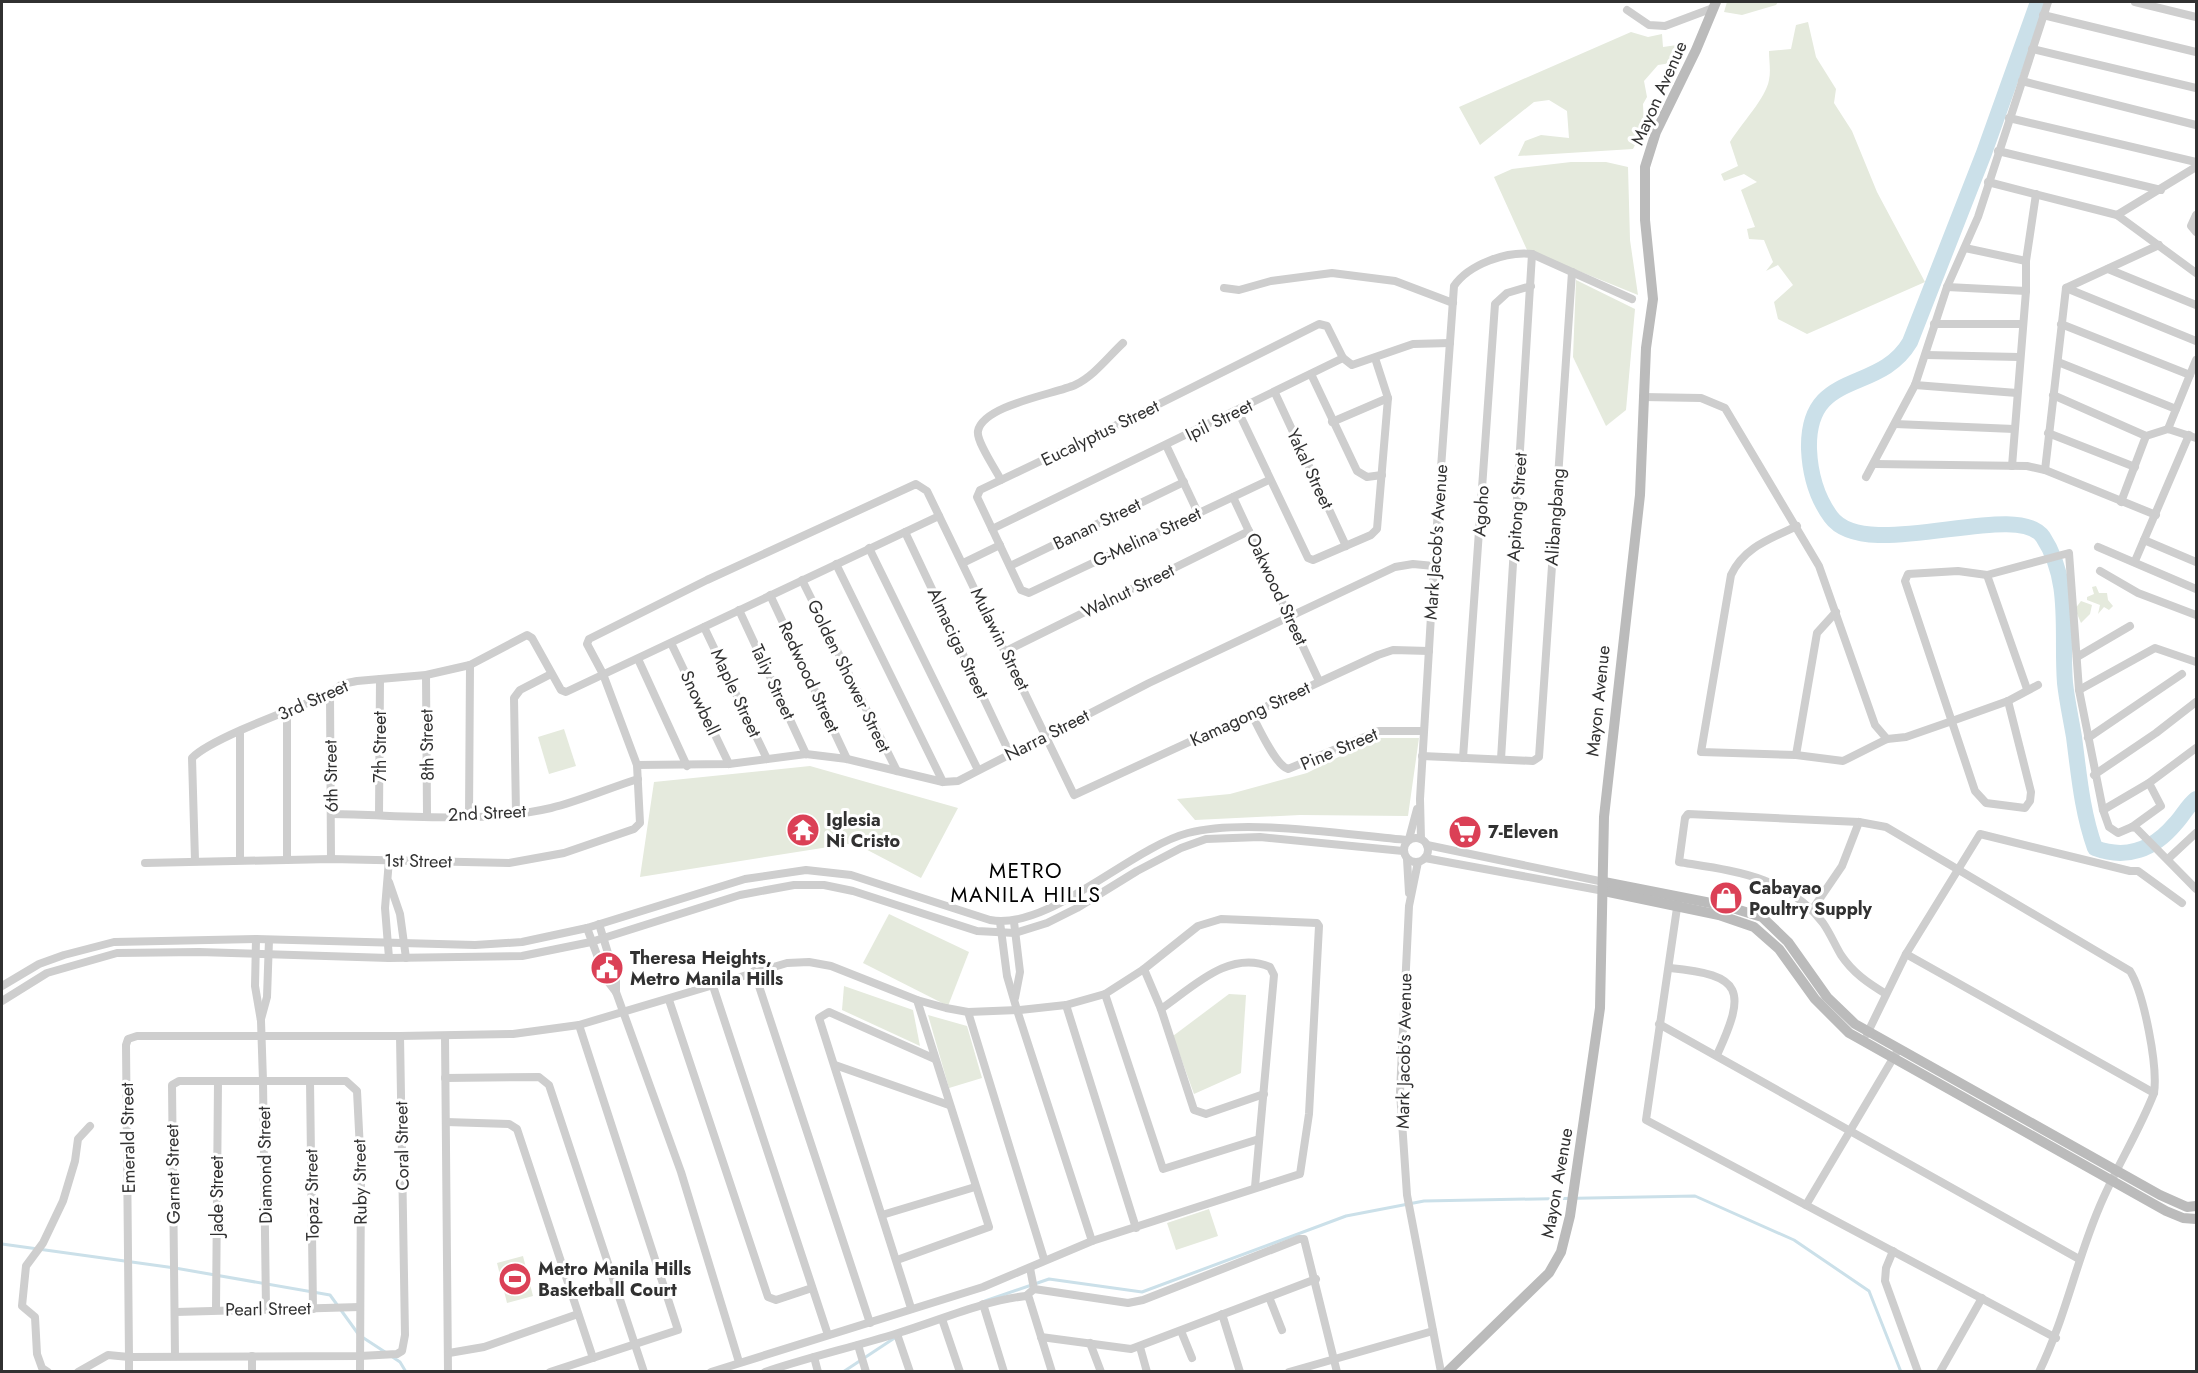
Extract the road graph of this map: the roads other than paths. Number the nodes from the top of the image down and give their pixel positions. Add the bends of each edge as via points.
1 (2048, 2) edge
2 (2135, 2) edge
3 (1715, 5) edge
4 (1627, 10) dead end
5 (2043, 15) junction
6 (2196, 16) edge
7 (2032, 49) junction
8 (2196, 52) edge
9 (2022, 81) junction
10 (2196, 88) edge
11 (2009, 118) junction
12 (2196, 125) edge
13 (1998, 152) junction
14 (2196, 165) edge
15 (1988, 182) junction
16 (2161, 190) junction
17 (2036, 194) junction
18 (2117, 215) junction
19 (2194, 218) edge
20 (2196, 232) edge
21 (2159, 245) junction
22 (1965, 248) junction
23 (1532, 254) junction
24 (2026, 261) junction
25 (2108, 269) junction
26 (1572, 272) junction
27 (2196, 273) edge
28 (1531, 286) junction
29 (1947, 287) junction
30 (1224, 288) dead end
31 (2066, 288) junction
32 (2026, 291) junction
33 (1632, 299) dead end
34 (1453, 303) junction
35 (2196, 305) edge
36 (1934, 324) junction
37 (2023, 324) junction
38 (2061, 324) junction
39 (2196, 341) edge
40 (1123, 343) dead end
41 (1450, 344) junction
42 (1926, 355) junction
43 (2019, 357) junction
44 (1343, 358) junction
45 (1375, 358) junction
46 (2196, 360) edge
47 (2058, 362) junction
48 (1311, 374) junction
49 (2190, 375) junction
50 (1915, 385) junction
51 (1275, 393) junction
52 (2017, 393) junction
53 (2053, 395) junction
54 (1388, 398) junction
55 (1643, 398) junction
56 (2176, 409) junction
57 (1238, 411) junction
58 (1332, 422) junction
59 (1894, 424) junction
60 (2014, 429) junction
61 (2168, 429) junction
62 (2048, 433) junction
63 (2146, 436) junction
64 (2193, 436) edge
65 (1167, 446) junction
66 (1874, 464) junction
67 (2012, 466) junction
68 (2135, 467) junction
69 (2045, 470) junction
70 (1382, 475) junction
71 (1866, 477) dead end
72 (1001, 480) junction
73 (1269, 480) junction
74 (1184, 482) junction
75 (1233, 497) junction
76 (2121, 502) junction
77 (1198, 513) junction
78 (2156, 515) junction
79 (939, 516) junction
80 (1797, 526) junction
81 (992, 528) junction
82 (1250, 531) junction
83 (905, 532) junction
84 (2144, 540) junction
85 (1000, 544) junction
86 (1346, 546) junction
87 (2098, 547) dead end
88 (869, 548) junction
89 (2135, 561) junction
90 (2196, 562) edge
91 (963, 563) junction
92 (836, 564) junction
93 (1010, 566) junction
94 (1434, 566) junction
95 (2100, 571) dead end
96 (1988, 575) junction
97 (802, 580) junction
98 (2196, 589) edge
99 (1026, 593) joint
100 (770, 595) junction
101 (739, 610) junction
102 (1836, 612) junction
103 (2196, 615) edge
104 (1290, 616) junction
105 (2130, 626) dead end
106 (704, 627) junction
107 (671, 643) junction
108 (1006, 651) junction
109 (1429, 651) junction
110 (2077, 657) junction
111 (638, 659) junction
112 (2196, 662) edge
113 (470, 664) junction
114 (551, 674) junction
115 (603, 674) junction
116 (2182, 674) dead end
117 (426, 675) junction
118 (380, 679) junction
119 (1319, 681) junction
120 (2038, 685) dead end
121 (2027, 689) junction
122 (2079, 690) junction
123 (330, 694) junction
124 (2008, 701) junction
125 (2196, 702) edge
126 (287, 711) junction
127 (1251, 713) junction
128 (1952, 721) junction
129 (1424, 730) junction
130 (240, 732) junction
131 (1046, 735) junction
132 (2088, 738) junction
133 (1887, 739) junction
134 (2196, 748) edge
135 (806, 754) junction
136 (1010, 754) junction
137 (1796, 755) junction
138 (1422, 756) junction
139 (1463, 758) junction
140 (767, 759) junction
141 (847, 759) junction
142 (1501, 759) junction
143 (729, 764) junction
144 (637, 765) junction
145 (687, 766) junction
146 (978, 770) junction
147 (897, 771) junction
148 (2094, 775) junction
149 (638, 779) junction
150 (943, 782) junction
151 (2149, 783) junction
152 (1074, 795) joint
153 (1420, 799) junction
154 (2103, 810) junction
155 (516, 813) junction
156 (332, 814) junction
157 (379, 815) junction
158 (428, 815) junction
159 (469, 816) junction
160 (1859, 822) junction
161 (2134, 827) junction
162 (2196, 833) edge
163 (1421, 838) junction
164 (1409, 839) junction
165 (1427, 845) junction
166 (1405, 855) junction
167 (2166, 855) junction
168 (331, 859) junction
169 (195, 860) junction
170 (240, 860) junction
171 (287, 860) junction
172 (389, 860) junction
173 (1422, 860) junction
174 (145, 863) dead end
175 (1957, 870) junction
176 (389, 882) junction
177 (1604, 887) junction
178 (2196, 889) edge
179 (1677, 902) junction
180 (2182, 903) dead end
181 (1409, 906) junction
182 (1812, 910) junction
183 (1000, 922) junction
184 (1014, 922) junction
185 (599, 924) junction
186 (587, 928) junction
187 (1015, 933) junction
188 (1001, 934) junction
189 (256, 939) junction
190 (603, 939) junction
191 (269, 940) junction
192 (388, 942) junction
193 (591, 942) junction
194 (405, 943) junction
195 (256, 954) junction
196 (1906, 954) junction
197 (269, 955) junction
198 (389, 958) junction
199 (406, 958) junction
200 (1670, 968) junction
201 (1144, 969) junction
202 (754, 971) junction
203 (2, 986) edge
204 (713, 986) junction
205 (616, 992) junction
206 (1106, 994) junction
207 (1886, 994) junction
208 (1015, 998) junction
209 (669, 1000) junction
210 (917, 1000) junction
211 (2, 1001) edge
212 (1066, 1005) junction
213 (1161, 1009) junction
214 (1017, 1010) junction
215 (968, 1012) junction
216 (624, 1014) junction
217 (261, 1021) junction
218 (1659, 1024) junction
219 (579, 1025) junction
220 (262, 1036) junction
221 (400, 1036) junction
222 (445, 1036) junction
223 (1865, 1036) junction
224 (1896, 1054) junction
225 (1717, 1055) junction
226 (935, 1059) junction
227 (835, 1065) junction
228 (445, 1078) junction
229 (218, 1081) junction
230 (263, 1081) junction
231 (310, 1081) junction
232 (2154, 1093) junction
233 (1264, 1095) junction
234 (949, 1106) junction
235 (446, 1122) junction
236 (90, 1126) dead end
237 (1851, 1131) junction
238 (1259, 1139) junction
239 (2116, 1169) junction
240 (2112, 1180) junction
241 (975, 1187) junction
242 (1255, 1187) junction
243 (1806, 1205) junction
244 (2196, 1206) edge
245 (882, 1215) junction
246 (2196, 1219) edge
247 (1136, 1228) junction
248 (1092, 1241) junction
249 (1893, 1251) junction
250 (1044, 1259) junction
251 (2079, 1259) junction
252 (897, 1260) junction
253 (1030, 1268) junction
254 (1316, 1280) junction
255 (812, 1288) junction
256 (1034, 1289) junction
257 (1026, 1296) junction
258 (1269, 1297) junction
259 (1982, 1298) junction
260 (982, 1304) junction
261 (360, 1307) junction
262 (911, 1308) junction
263 (266, 1309) junction
264 (313, 1309) junction
265 (216, 1310) junction
266 (176, 1312) junction
267 (578, 1314) junction
268 (1222, 1314) junction
269 (942, 1319) junction
270 (870, 1323) junction
271 (1282, 1330) dead end
272 (1181, 1331) junction
273 (1433, 1331) junction
274 (897, 1334) junction
275 (828, 1335) junction
276 (1041, 1337) junction
277 (2056, 1338) junction
278 (636, 1343) junction
279 (1090, 1343) junction
280 (858, 1345) junction
281 (1140, 1347) junction
282 (449, 1353) junction
283 (175, 1356) junction
284 (252, 1356) junction
285 (360, 1356) junction
286 (129, 1357) junction
287 (593, 1358) junction
288 (814, 1358) junction
289 (1192, 1358) dead end
290 (1334, 1358) junction
291 (739, 1362) junction
292 (48, 1371) edge
293 (78, 1371) edge
294 (129, 1371) edge
295 (252, 1371) edge
296 (360, 1371) edge
297 (448, 1371) edge
298 (550, 1371) edge
299 (644, 1371) edge
300 (711, 1371) edge
301 (768, 1371) edge
302 (818, 1371) edge
303 (866, 1371) edge
304 (910, 1371) edge
305 (960, 1371) edge
306 (1004, 1371) edge
307 (1052, 1371) edge
308 (1101, 1371) edge
309 (1147, 1371) edge
310 (1240, 1371) edge
311 (1289, 1371) edge
312 (1337, 1371) edge
313 (1442, 1371) edge
314 (1447, 1371) edge
315 (1918, 1371) edge
316 (1940, 1371) edge
317 (2039, 1371) edge

1 - 5 street
2 - 6 street
3 - 4 street via 1665,26 1649,25
3 - 55 main road, Mayon Avenue via 1656,132 1645,167 1645,220 1653,299
5 - 7 street
5 - 8 street
7 - 9 street
7 - 10 street
9 - 11 street
9 - 12 street
11 - 13 street
11 - 14 street
13 - 15 street
13 - 16 street
14 - 16 street
15 - 17 street
15 - 22 street
16 - 18 street
17 - 18 street
17 - 24 street
18 - 21 street
19 - 20 street via 2191,226
21 - 25 street
21 - 27 street
22 - 24 street
22 - 29 street
23 - 26 street
23 - 28 street, Apitong Street
23 - 34 street, Mark Jacob's Avenue via 1515,253 1468,271 1454,286
24 - 32 street
25 - 31 street
25 - 35 street
26 - 33 street
26 - 142 street, Alibangbang via 1539,757
28 - 139 street, Agoho via 1507,293 1495,304
28 - 142 street, Apitong Street
29 - 32 street
29 - 36 street
30 - 34 street via 1239,290 1271,281 1332,273 1395,281
31 - 38 street
31 - 39 street
32 - 37 street
34 - 41 street, Mark Jacob's Avenue
36 - 37 street
36 - 42 street
37 - 43 street
38 - 47 street
38 - 49 street
40 - 72 street via 1078,384 1024,399 984,421 978,437
41 - 45 street, Ipil Street via 1413,344
41 - 94 street, Mark Jacob's Avenue
42 - 43 street
42 - 50 street
43 - 52 street
44 - 45 street, Ipil Street via 1352,365
44 - 48 street, Ipil Street
44 - 72 street, Eucalyptus Street via 1324,324 1319,324
45 - 54 street
46 - 49 street
47 - 53 street
47 - 56 street
48 - 51 street, Ipil Street
48 - 58 street
49 - 56 street
50 - 52 street
50 - 59 street
51 - 57 street, Ipil Street
51 - 86 street, Yakal Street
52 - 60 street
53 - 62 street
53 - 63 street
54 - 58 street
54 - 70 street
55 - 80 street via 1701,398 1725,408
55 - 177 main road, Mayon Avenue via 1640,495 1604,807
56 - 61 street
57 - 65 street, Ipil Street
57 - 73 street
58 - 70 street via 1360,474
59 - 60 street
59 - 66 street
60 - 67 street
61 - 63 street
61 - 64 street
62 - 68 street
62 - 69 street
63 - 68 street
64 - 78 street
65 - 74 street
65 - 81 street, Ipil Street
66 - 67 street
66 - 71 street
67 - 69 street
68 - 76 street
69 - 76 street
70 - 86 street via 1377,529
72 - 81 street, Eucalyptus Street via 976,494
73 - 75 street, G-Melina Street
73 - 86 street via 1308,558 1313,560
74 - 77 street
74 - 93 street, Banan Street
75 - 77 street, G-Melina Street
75 - 82 street, Oakwood Street
76 - 78 street
77 - 99 street, G-Melina Street
78 - 84 street
79 - 83 street
79 - 91 street, Mulawin Street
79 - 115 street, Mulawin Street via 927,490 920,485 910,486 706,580 589,639 587,644
80 - 102 street via 1819,566
80 - 137 street via 1754,547 1736,564 1731,575 1701,752
81 - 85 street, Eucalyptus Street
82 - 104 street, Oakwood Street
82 - 108 street, Walnut Street
83 - 88 street
83 - 136 street, Almaciga Street
84 - 89 street
84 - 90 street
85 - 91 street
85 - 93 street, Eucalyptus Street
87 - 89 street
88 - 92 street
88 - 146 street
89 - 98 street
91 - 108 street, Mulawin Street
92 - 97 street
92 - 150 street
93 - 99 street, Eucalyptus Street
94 - 104 street, Narra Street via 1395,567
94 - 109 street, Mark Jacob's Avenue
95 - 103 street via 2138,593
96 - 110 street via 2070,554
96 - 121 street
96 - 128 street via 1958,572 1905,576
97 - 100 street
97 - 147 street, Golden Shower Street
100 - 101 street
100 - 141 street, Redwood Street
101 - 106 street
101 - 135 street, Taliy Street
102 - 133 street via 1875,725
102 - 137 street via 1817,633
104 - 119 street, Oakwood Street
104 - 131 street, Narra Street
105 - 110 street
106 - 107 street
106 - 140 street, Maple Street
107 - 111 street
107 - 143 street, Snowbell
108 - 131 street, Mulawin Street
109 - 119 street, Kamagong Street via 1393,650
109 - 129 street, Mark Jacob's Avenue
110 - 122 street
111 - 115 street
111 - 145 street
112 - 122 street via 2155,648
113 - 114 street, 3rd Street via 526,635 532,638
113 - 117 street, 3rd Street
113 - 159 street
114 - 115 street via 563,692
114 - 155 street via 520,690 514,698
115 - 144 street
116 - 132 street
117 - 118 street, 3rd Street
117 - 158 street, 8th Street
118 - 123 street, 3rd Street via 342,684
118 - 157 street, 7th Street
119 - 127 street, Kamagong Street
120 - 121 street
121 - 124 street
122 - 132 street
123 - 126 street, 3rd Street
123 - 156 street, 6th Street
124 - 128 street
124 - 128 street via 2031,792 2025,808 1997,806 1980,799
125 - 148 street
126 - 130 street, 3rd Street
126 - 171 street
127 - 129 street, Pine Street via 1275,758 1288,769 1379,731
127 - 152 street, Kamagong Street
128 - 133 street via 1906,737
129 - 138 street, Mark Jacob's Avenue
130 - 169 street, 3rd Street via 192,758
130 - 170 street
131 - 136 street, Narra Street
131 - 152 street, Mulawin Street
132 - 148 street
133 - 137 street via 1843,761
134 - 151 street
135 - 140 street, Narra Street
135 - 141 street, Narra Street
136 - 146 street, Narra Street
138 - 139 street
138 - 153 street, Mark Jacob's Avenue
139 - 142 street
140 - 143 street, Narra Street
141 - 147 street, Narra Street
143 - 145 street, Narra Street
144 - 145 street, Narra Street
144 - 149 street
146 - 150 street, Narra Street via 958,781
147 - 150 street, Narra Street
148 - 154 street
149 - 155 street, 2nd Street via 552,807
149 - 172 street, 1st Street via 638,826 587,846 508,863
151 - 154 street
151 - 161 street via 2161,806
153 - 163 street, Mark Jacob's Avenue
153 - 164 street, Mark Jacob's Avenue
154 - 161 street via 2109,827 2118,833
155 - 159 street, 2nd Street
156 - 157 street, 2nd Street
156 - 168 street, 6th Street
157 - 158 street, 2nd Street
158 - 159 street, 2nd Street
160 - 175 street via 1886,827
160 - 182 street via 1842,866
160 - 182 street via 1693,813 1684,818 1679,862 1755,876 1786,889
161 - 167 street
162 - 167 street
163 - 164 street
163 - 165 street
164 - 166 street, Mark Jacob's Avenue
164 - 184 street via 1247,828 1201,830 1175,837 1069,897
165 - 173 street, Mark Jacob's Avenue
165 - 177 street
166 - 173 street
166 - 181 street, Mark Jacob's Avenue
166 - 187 street via 1260,837 1206,839 1137,871 1047,923
167 - 178 street
168 - 171 street, 1st Street
168 - 172 street, 1st Street
169 - 170 street, 1st Street
169 - 174 street, 1st Street
170 - 171 street, 1st Street
172 - 176 street
173 - 177 street
173 - 181 street, Mark Jacob's Avenue
175 - 180 street via 1974,841 1980,834 1986,834 2061,856 2138,871 2150,876
175 - 196 street
175 - 232 street via 2130,971 2137,985 2152,1055
176 - 192 street via 385,908
176 - 194 street
177 - 179 main road
177 - 314 main road, Mayon Avenue via 1598,1033 1561,1252 1543,1279
179 - 200 street
179 - 223 main road via 1726,906 1762,917 1788,942 1827,997
181 - 273 street, Mark Jacob's Avenue via 1400,1092 1407,1195
182 - 207 street via 1857,976
183 - 184 street
183 - 185 street via 852,875 806,870 745,879
183 - 188 street
184 - 187 street
185 - 186 street
185 - 190 street
186 - 193 street
186 - 194 street via 522,942
187 - 188 street
187 - 208 street via 1020,972
188 - 190 street via 977,931 853,891 824,885 794,885 740,895
188 - 208 street via 1006,975
189 - 191 street
189 - 195 street
189 - 203 street via 114,942 39,964
190 - 193 street
190 - 205 street via 616,979
191 - 192 street
191 - 197 street
192 - 194 street
192 - 198 street
193 - 199 street via 522,956
193 - 205 street via 606,979
194 - 199 street
195 - 197 street
195 - 211 street via 117,953 47,974
195 - 217 street via 255,986
196 - 207 street
196 - 232 street
197 - 198 street
197 - 217 street via 267,997
198 - 199 street
200 - 218 street
200 - 225 street via 1706,971 1723,978 1734,990 1736,1005
201 - 206 street
201 - 213 street
201 - 242 street via 1198,926 1221,919 1313,921 1319,926 1303,1173
202 - 204 street
202 - 210 street via 787,963 819,963
202 - 270 street
204 - 209 street
204 - 255 street
205 - 216 street
206 - 212 street
206 - 238 street via 1163,1169
207 - 223 street
208 - 214 street
209 - 216 street
209 - 255 street via 768,1297 776,1300
210 - 215 street
210 - 226 street
212 - 214 street
212 - 247 street
213 - 233 street via 1194,1110 1206,1114
213 - 233 street via 1226,964 1251,962 1270,967 1274,975
214 - 215 street
214 - 248 street
215 - 250 street
216 - 219 street
216 - 291 street via 681,1172
217 - 220 street, Diamond Street
218 - 225 street
218 - 243 street via 1646,1120
219 - 222 street via 513,1034
219 - 278 street via 678,1330
220 - 221 street
220 - 230 street, Diamond Street
220 - 286 street, Emerald Street via 137,1036 126,1043
221 - 222 street
221 - 285 street, Coral Street via 405,1335 398,1354
222 - 228 street
223 - 224 main road
224 - 237 street
224 - 239 main road
224 - 240 main road
225 - 237 street
226 - 227 street via 826,1012 819,1020
226 - 234 street
227 - 234 street
227 - 245 street
228 - 235 street
228 - 278 street via 539,1077 549,1085
229 - 230 street, Garnet Street
229 - 265 street, Jade Street
229 - 266 street, Garnet Street via 179,1081 171,1086
230 - 231 street, Ruby Street
230 - 263 street, Diamond Street
231 - 261 street, Ruby Street via 346,1081 357,1090
231 - 264 street, Topaz Street
232 - 239 street
233 - 238 street
234 - 241 street
235 - 267 street via 509,1124 517,1129
235 - 282 street
236 - 292 street via 78,1139 63,1202 43,1243 26,1266 22,1306 35,1317 38,1354 42,1368
237 - 243 street
237 - 251 street
238 - 242 street
239 - 240 street
239 - 244 main road via 2170,1200
240 - 246 main road via 2166,1211
240 - 251 street
241 - 245 street
241 - 252 street via 989,1227
242 - 247 street
243 - 249 street
245 - 252 street
247 - 248 street
248 - 250 street
249 - 259 street
249 - 315 street via 1885,1281
250 - 253 street
251 - 277 street
252 - 262 street
253 - 256 street
253 - 262 street via 983,1287
254 - 256 street via 1306,1243 1299,1239 1128,1303
254 - 258 street
254 - 290 street
255 - 275 street
256 - 257 street
257 - 260 street
257 - 276 street
258 - 268 street
258 - 271 street
259 - 277 street
259 - 316 street
260 - 269 street
260 - 306 street
261 - 264 street, Pearl Street
261 - 285 street, Ruby Street
262 - 270 street
263 - 264 street, Pearl Street
263 - 265 street, Pearl Street
265 - 266 street, Pearl Street
266 - 283 street, Garnet Street
267 - 282 street via 484,1347
267 - 287 street
268 - 272 street
268 - 310 street
269 - 274 street
269 - 305 street
270 - 275 street
272 - 281 street
272 - 289 street
273 - 290 street
273 - 313 street, Mark Jacob's Avenue
274 - 280 street
274 - 304 street
275 - 291 street
276 - 279 street
276 - 307 street
277 - 317 street
278 - 287 street
278 - 299 street
279 - 281 street
279 - 308 street
280 - 288 street
280 - 303 street
281 - 309 street
282 - 297 street
283 - 284 street
283 - 286 street
284 - 285 street
284 - 295 street
285 - 296 street, Ruby Street
286 - 293 street via 108,1355
286 - 294 street, Emerald Street
287 - 298 street
288 - 301 street
288 - 302 street
290 - 311 street
290 - 312 street
291 - 300 street

